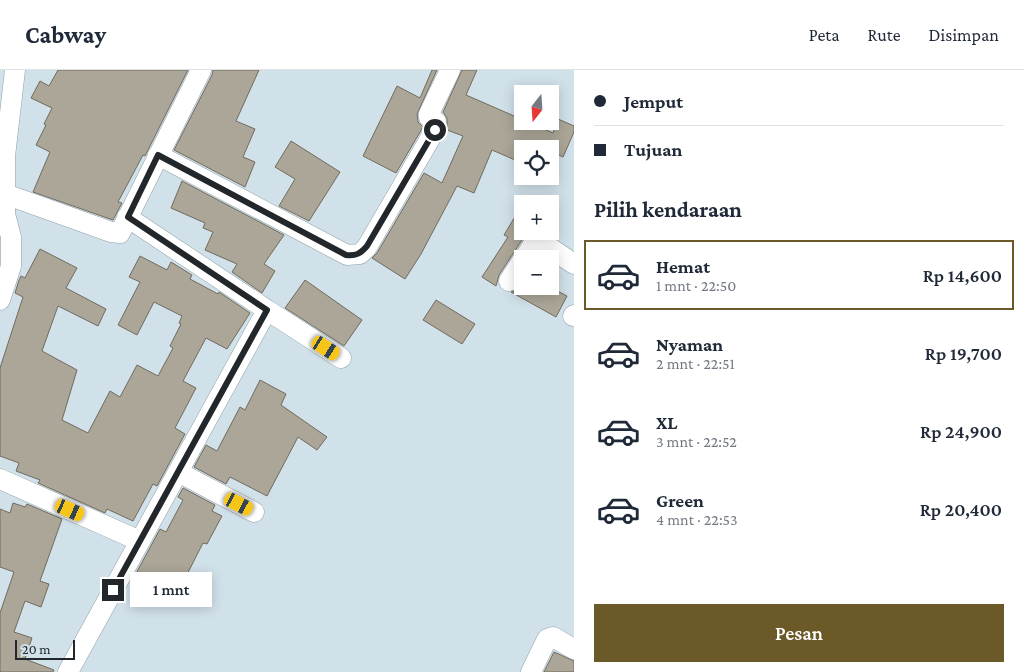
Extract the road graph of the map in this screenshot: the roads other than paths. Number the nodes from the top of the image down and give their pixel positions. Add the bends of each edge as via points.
1 (15, 70) edge
2 (201, 70) edge
3 (450, 70) edge
4 (158, 155) junction
5 (5, 194) junction
6 (128, 217) junction
7 (529, 250) edge
8 (553, 250) edge
9 (559, 254) edge
10 (574, 264) edge
11 (514, 274) edge
12 (509, 281) dead end
13 (0, 300) edge
14 (267, 310) junction
15 (341, 358) dead end
16 (178, 472) junction
17 (0, 479) edge
18 (254, 512) dead end
19 (140, 541) junction
20 (574, 649) edge
21 (68, 672) edge
22 (531, 672) edge

1 - 5 street
2 - 4 street
3 - 4 street via 429,114 436,122 435,130 360,254 346,255
4 - 6 street
5 - 6 street via 111,232 120,232
5 - 13 street via 5,214 12,237 11,266
6 - 14 street
7 - 8 street via 534,243 543,243
9 - 10 street
11 - 12 street
14 - 15 street
14 - 16 street
16 - 18 street
16 - 19 street
17 - 19 street
19 - 21 street
20 - 22 street via 553,637 547,639

